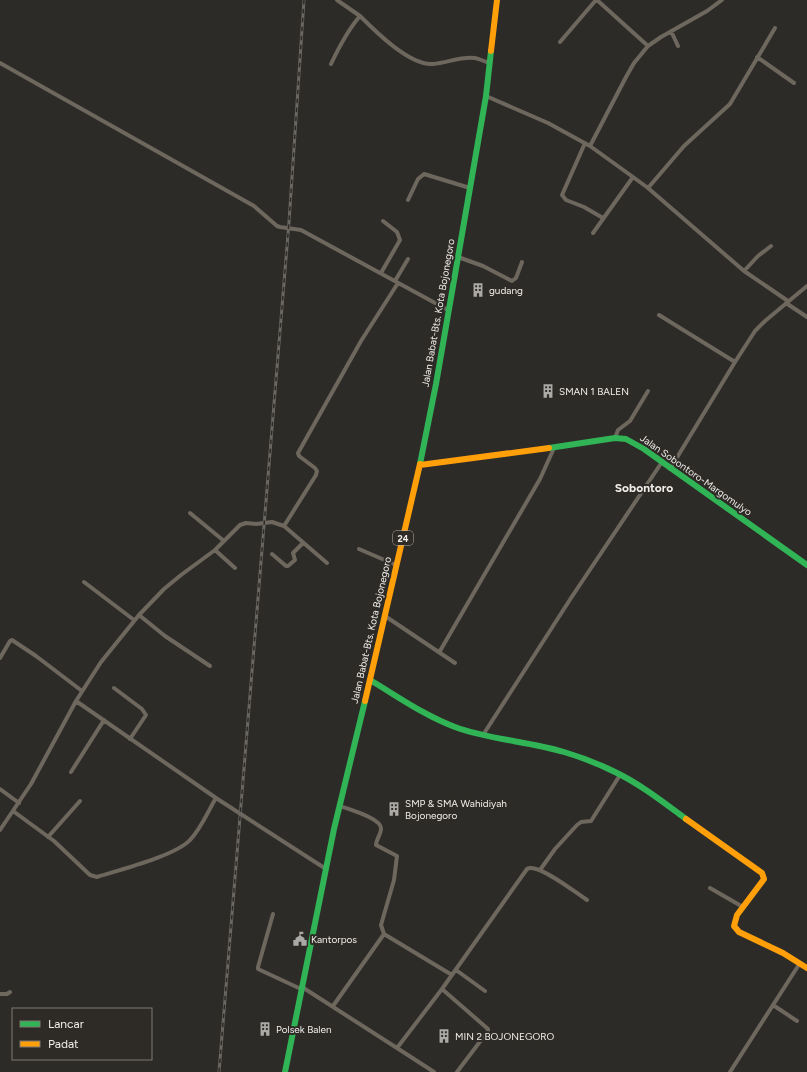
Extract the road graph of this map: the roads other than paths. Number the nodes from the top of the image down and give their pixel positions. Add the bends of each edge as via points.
1 (337, 0) edge
2 (497, 0) edge
3 (597, 0) edge
4 (722, 0) edge
5 (360, 16) junction
6 (775, 28) dead end
7 (671, 31) junction
8 (560, 42) dead end
9 (648, 46) junction
10 (678, 46) dead end
11 (757, 57) junction
12 (0, 63) edge
13 (490, 63) junction
14 (331, 64) dead end
15 (794, 83) dead end
16 (486, 96) junction
17 (585, 143) junction
18 (590, 146) junction
19 (633, 177) junction
20 (470, 188) junction
21 (648, 188) junction
22 (408, 200) dead end
23 (603, 218) junction
24 (383, 221) dead end
25 (592, 233) dead end
26 (771, 246) dead end
27 (458, 257) junction
28 (408, 259) dead end
29 (522, 262) dead end
30 (744, 271) junction
31 (381, 273) junction
32 (396, 282) junction
33 (807, 286) edge
34 (787, 302) junction
35 (448, 310) junction
36 (659, 315) dead end
37 (807, 317) edge
38 (734, 362) junction
39 (648, 391) dead end
40 (615, 438) junction
41 (554, 448) junction
42 (662, 462) junction
43 (420, 465) junction
44 (670, 469) junction
45 (190, 513) dead end
46 (284, 526) junction
47 (224, 541) junction
48 (303, 543) junction
49 (359, 549) dead end
50 (215, 550) junction
51 (272, 554) dead end
52 (327, 563) dead end
53 (397, 565) junction
54 (807, 565) edge
55 (235, 568) dead end
56 (84, 582) dead end
57 (139, 615) junction
58 (385, 616) junction
59 (134, 620) junction
60 (440, 652) junction
61 (0, 658) edge
62 (455, 663) dead end
63 (210, 666) dead end
64 (370, 680) junction
65 (114, 688) dead end
66 (82, 691) junction
67 (76, 701) junction
68 (104, 720) junction
69 (483, 735) junction
70 (130, 739) junction
71 (71, 772) dead end
72 (620, 775) junction
73 (0, 789) edge
74 (216, 798) junction
75 (80, 801) dead end
76 (19, 803) junction
77 (340, 806) junction
78 (13, 811) junction
79 (0, 830) edge
80 (48, 837) junction
81 (326, 869) junction
82 (540, 870) junction
83 (710, 888) dead end
84 (587, 900) dead end
85 (742, 907) junction
86 (273, 914) dead end
87 (384, 934) junction
88 (800, 963) junction
89 (807, 968) edge
90 (456, 970) junction
91 (452, 975) junction
92 (302, 988) junction
93 (442, 989) junction
94 (485, 991) dead end
95 (10, 992) dead end
96 (0, 994) edge
97 (773, 1005) junction
98 (333, 1006) junction
99 (797, 1021) dead end
100 (397, 1048) junction
101 (285, 1072) edge
102 (434, 1072) edge
103 (457, 1072) edge
104 (730, 1072) edge

1 - 5 street
2 - 13 main road, Jalan Babat-Bts. Kota Bojonegoro / 24
3 - 8 street
3 - 9 street
4 - 7 street
5 - 13 street via 402,53 416,60 431,64 475,58
5 - 14 street via 343,38
6 - 11 street
7 - 9 street
7 - 10 street
9 - 18 street via 634,63
11 - 15 street
11 - 21 street via 730,104 684,146
12 - 31 street via 254,206 277,226 301,230
13 - 16 main road, Jalan Babat-Bts. Kota Bojonegoro / 24
16 - 17 street via 548,123
16 - 20 main road, Jalan Babat-Bts. Kota Bojonegoro / 24
17 - 18 street
17 - 23 street via 562,195 566,200
18 - 19 street
19 - 21 street
19 - 23 street
20 - 22 street via 424,174 418,179
20 - 27 main road, Jalan Babat-Bts. Kota Bojonegoro / 24
21 - 30 street
23 - 25 street
24 - 31 street via 398,232 400,240
26 - 30 street
27 - 29 street via 512,281 516,278
27 - 35 main road, Jalan Babat-Bts. Kota Bojonegoro / 24
28 - 32 street
30 - 34 street
31 - 32 street
32 - 35 street
32 - 46 street via 298,453 317,471
33 - 34 street
34 - 37 street
34 - 38 street via 758,327
35 - 43 main road, Jalan Babat-Bts. Kota Bojonegoro / 24
36 - 38 street
38 - 44 street
39 - 40 street via 630,421 618,430
40 - 41 main road, Jalan Sobontoro-Margomulyo
40 - 42 main road, Jalan Sobontoro-Margomulyo via 630,441
41 - 43 main road, Jalan Sobontoro-Margomulyo
41 - 60 street via 540,478
42 - 44 main road, Jalan Sobontoro-Margomulyo
42 - 69 street
43 - 53 main road, Jalan Babat-Bts. Kota Bojonegoro / 24
44 - 54 main road, Jalan Sobontoro-Margomulyo
45 - 47 street
46 - 47 street via 272,522 243,523
46 - 48 street
47 - 50 street
48 - 51 street via 293,553 295,560 288,566
48 - 52 street
49 - 53 street
50 - 55 street
50 - 57 street via 180,575
53 - 58 main road, Jalan Babat-Bts. Kota Bojonegoro / 24
56 - 59 street
57 - 59 street
57 - 63 street
58 - 60 street
58 - 64 main road, Jalan Babat-Bts. Kota Bojonegoro / 24
59 - 66 street
60 - 62 street
61 - 66 street via 12,640
64 - 69 main road via 445,723
64 - 77 main road, Jalan Babat-Bts. Kota Bojonegoro / 24
65 - 70 street via 142,709 146,715
66 - 67 street
67 - 68 street
67 - 76 street
68 - 70 street
68 - 71 street
69 - 72 main road via 564,752
70 - 74 street
72 - 82 street via 592,821 577,825
72 - 85 main road via 652,794 762,873 764,879
73 - 76 street
74 - 80 street via 195,834 184,846 97,877 90,875
74 - 81 street
75 - 80 street
76 - 78 street
77 - 81 main road, Jalan Babat-Bts. Kota Bojonegoro / 24
77 - 87 street via 375,820 381,829 376,845 396,855 394,880 381,925
78 - 79 street
78 - 80 street
81 - 92 main road, Jalan Babat-Bts. Kota Bojonegoro / 24
82 - 84 street
82 - 90 street via 532,867 527,869
83 - 85 street
85 - 88 main road via 735,921 735,928 739,932
86 - 92 street via 258,970
87 - 91 street
87 - 98 street
88 - 89 main road
88 - 97 street
90 - 91 street
90 - 94 street
91 - 93 street
92 - 98 street
92 - 101 main road, Jalan Babat-Bts. Kota Bojonegoro / 24
93 - 100 street
93 - 103 street via 488,1029
95 - 96 street
97 - 99 street
97 - 104 street
98 - 100 street
100 - 102 street

